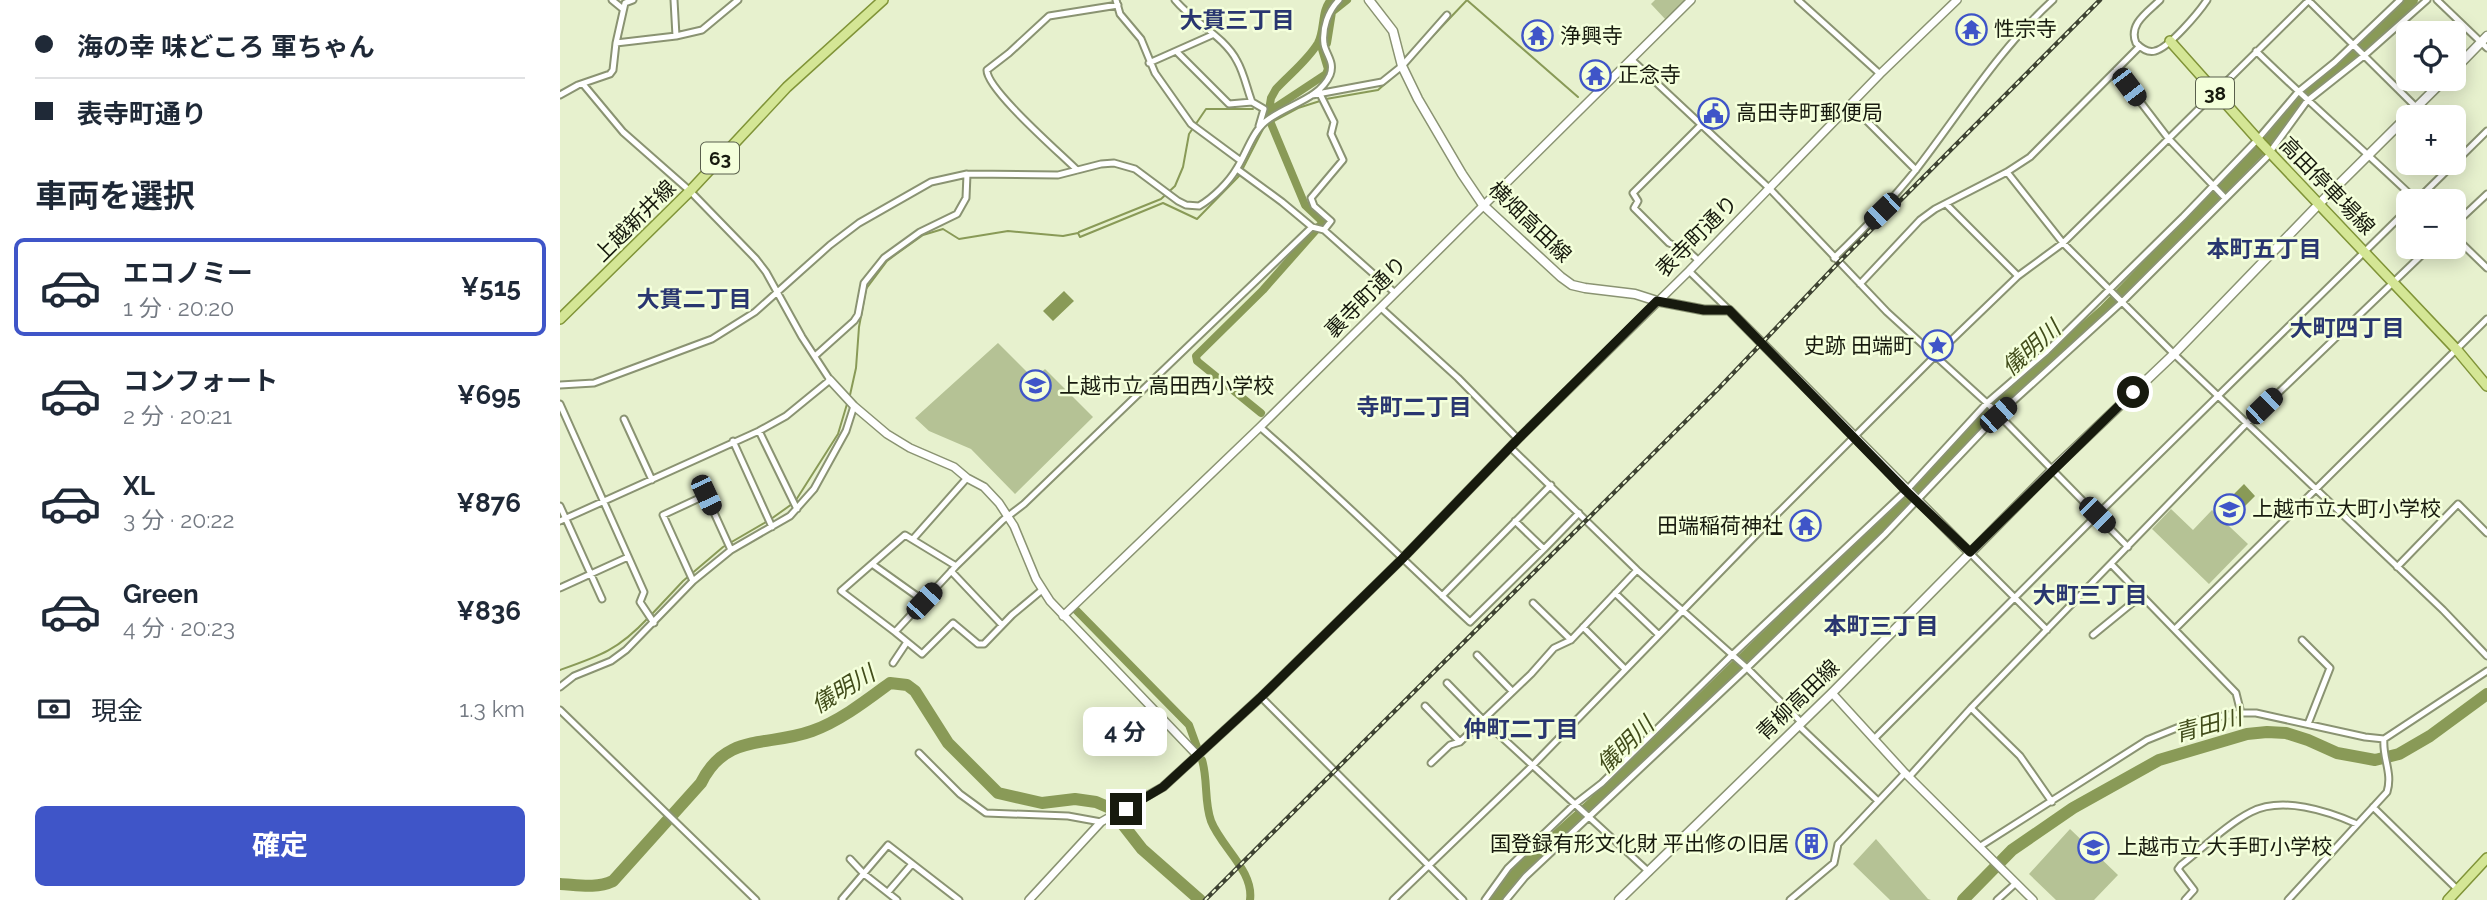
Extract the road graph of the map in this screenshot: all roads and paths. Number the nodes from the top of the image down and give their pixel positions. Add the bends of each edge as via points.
1 (612, 0) edge
2 (633, 0) edge
3 (674, 0) edge
4 (738, 0) edge
5 (883, 0) edge
6 (1175, 0) edge
7 (1339, 0) edge
8 (1369, 0) edge
9 (1691, 0) edge
10 (1798, 0) edge
11 (2039, 0) edge
12 (2053, 0) edge
13 (2160, 0) edge
14 (2207, 0) edge
15 (2308, 0) edge
16 (2400, 0) edge
17 (2427, 0) edge
18 (2437, 0) edge
19 (1951, 2) edge
20 (1117, 3) edge
21 (2046, 6) junction
22 (623, 9) junction
23 (1447, 15) dead end
24 (1212, 35) junction
25 (676, 36) junction
26 (2170, 41) junction
27 (2485, 42) edge
28 (616, 43) junction
29 (2139, 47) junction
30 (2354, 47) junction
31 (2256, 51) junction
32 (1177, 52) junction
33 (2365, 55) junction
34 (1631, 59) junction
35 (2466, 59) edge
36 (1149, 63) junction
37 (1402, 66) junction
38 (2116, 69) junction
39 (1880, 74) junction
40 (583, 84) junction
41 (2433, 91) edge
42 (2298, 92) junction
43 (2215, 93) junction
44 (1320, 94) junction
45 (560, 95) edge
46 (1311, 95) junction
47 (2307, 101) junction
48 (1252, 102) junction
49 (2414, 105) edge
50 (2420, 105) edge
51 (1851, 106) junction
52 (1264, 109) junction
53 (1278, 114) junction
54 (1702, 124) junction
55 (2396, 128) edge
56 (2487, 131) edge
57 (1257, 132) junction
58 (2168, 138) junction
59 (2266, 147) junction
60 (2369, 154) junction
61 (1241, 161) junction
62 (1237, 169) junction
63 (1077, 170) junction
64 (1916, 170) junction
65 (2007, 172) junction
66 (967, 174) junction
67 (2214, 186) junction
68 (1770, 189) junction
69 (2404, 189) edge
70 (2428, 189) edge
71 (690, 191) junction
72 (2487, 194) edge
73 (2224, 197) junction
74 (1946, 204) junction
75 (2319, 204) junction
76 (1483, 205) junction
77 (2466, 214) edge
78 (2396, 221) edge
79 (1312, 227) junction
80 (1324, 230) junction
81 (2063, 243) junction
82 (2466, 248) edge
83 (2365, 252) junction
84 (1834, 257) junction
85 (2417, 259) edge
86 (1699, 261) junction
87 (2487, 268) edge
88 (1689, 271) junction
89 (2018, 276) junction
90 (2392, 282) junction
91 (1860, 284) junction
92 (2111, 291) junction
93 (778, 293) junction
94 (1395, 293) junction
95 (1657, 301) junction
96 (2122, 302) junction
97 (1381, 308) junction
98 (1729, 310) junction
99 (560, 319) edge
100 (2487, 319) edge
101 (2457, 350) junction
102 (2174, 354) junction
103 (1936, 355) junction
104 (815, 356) junction
105 (830, 380) junction
106 (560, 385) edge
107 (2487, 386) edge
108 (2218, 396) junction
109 (560, 404) edge
110 (1988, 405) junction
111 (854, 406) junction
112 (1998, 415) junction
113 (624, 419) dead end
114 (567, 420) junction
115 (560, 423) edge
116 (2246, 424) junction
117 (1260, 427) junction
118 (759, 431) junction
119 (1854, 436) junction
120 (1518, 439) junction
121 (733, 441) junction
122 (1511, 447) junction
123 (2053, 468) junction
124 (967, 478) junction
125 (652, 480) junction
126 (1551, 485) junction
127 (1906, 491) junction
128 (2316, 491) junction
129 (603, 500) junction
130 (1917, 500) junction
131 (560, 506) edge
132 (797, 509) junction
133 (1579, 513) junction
134 (2097, 515) junction
135 (1008, 517) junction
136 (563, 520) edge
137 (1515, 521) junction
138 (772, 527) junction
139 (2487, 533) edge
140 (913, 539) junction
141 (2128, 547) junction
142 (1544, 549) junction
143 (732, 550) junction
144 (1970, 552) junction
145 (628, 557) junction
146 (1402, 559) junction
147 (2111, 564) junction
148 (872, 565) junction
149 (2397, 566) junction
150 (954, 568) junction
151 (1637, 570) junction
152 (590, 575) junction
153 (693, 581) junction
154 (835, 585) dead end
155 (560, 589) edge
156 (1042, 590) junction
157 (841, 591) junction
158 (1615, 593) junction
159 (2142, 595) junction
160 (1442, 596) junction
161 (2016, 598) junction
162 (602, 599) dead end
163 (924, 601) junction
164 (1533, 603) dead end
165 (1682, 610) junction
166 (1063, 616) junction
167 (654, 623) junction
168 (1002, 625) junction
169 (1583, 627) junction
170 (2175, 629) junction
171 (2047, 630) junction
172 (895, 632) junction
173 (1659, 635) junction
174 (2093, 635) dead end
175 (1571, 640) junction
176 (2302, 640) dead end
177 (907, 642) junction
178 (1477, 655) dead end
179 (1731, 656) junction
180 (2487, 656) edge
181 (893, 663) dead end
182 (1747, 668) junction
183 (1625, 669) junction
184 (2487, 671) edge
185 (1447, 683) dead end
186 (560, 687) edge
187 (1512, 691) junction
188 (1832, 693) junction
189 (1261, 697) junction
190 (1425, 706) dead end
191 (1971, 708) junction
192 (560, 709) edge
193 (2241, 713) junction
194 (1483, 720) junction
195 (1800, 723) junction
196 (2308, 724) junction
197 (1874, 739) junction
198 (2384, 739) junction
199 (1460, 742) junction
200 (919, 753) dead end
201 (1197, 755) junction
202 (1431, 763) dead end
203 (1532, 766) junction
204 (1907, 775) junction
205 (1878, 801) junction
206 (2052, 802) junction
207 (1576, 805) junction
208 (2374, 807) junction
209 (1589, 817) junction
210 (1101, 822) junction
211 (2357, 824) junction
212 (1979, 847) junction
213 (2487, 858) edge
214 (850, 859) dead end
215 (912, 864) junction
216 (1429, 865) junction
217 (1649, 872) junction
218 (864, 874) junction
219 (2014, 880) junction
220 (2458, 890) junction
221 (888, 892) junction
222 (756, 900) edge
223 (843, 900) edge
224 (897, 900) edge
225 (959, 900) edge
226 (1029, 900) edge
227 (1393, 900) edge
228 (1463, 900) edge
229 (1485, 900) edge
230 (1506, 900) edge
231 (1619, 900) edge
232 (1790, 900) edge
233 (1997, 900) edge
234 (2033, 900) edge
235 (2185, 900) edge
236 (2288, 900) edge
237 (2448, 900) edge

1 - 22 street
2 - 22 street
3 - 25 street
4 - 25 street via 702,30
5 - 71 main road, 上越新井線 / 63 via 787,87
6 - 24 street
7 - 46 street via 1329,12 1324,44 1332,70 1324,85
8 - 37 main road, 横畑高田線 via 1393,32
9 - 34 street, 裏寺町通り
10 - 39 street
11 - 21 street
12 - 21 street
13 - 29 street via 2136,24 2133,37
14 - 26 street
15 - 30 street
15 - 31 street
16 - 30 street
17 - 33 street
18 - 27 street
19 - 39 street, 表寺町通り
20 - 36 street via 1120,14 1141,38
20 - 63 street via 1049,16 987,70 988,80 1001,96
21 - 64 street via 1977,84
22 - 28 street
23 - 37 street
24 - 32 street
24 - 48 street via 1237,60
25 - 28 street
26 - 29 street via 2156,51
26 - 43 main road, 高田停車場線 / 38
27 - 35 main road
28 - 40 street via 610,74
29 - 38 street
30 - 33 street
30 - 42 street
31 - 42 street
31 - 43 street
32 - 36 street
32 - 48 street via 1229,104
33 - 47 street
33 - 49 street
34 - 54 street
34 - 76 street, 裏寺町通り
36 - 61 street via 1191,124
37 - 44 street via 1382,82
37 - 76 main road, 横畑高田線
38 - 58 street
38 - 65 street via 2030,156
39 - 51 street, 表寺町通り
40 - 45 street
40 - 71 street via 623,132
41 - 50 main road, 青柳高田線
42 - 47 street
42 - 59 street
43 - 58 street
43 - 59 main road, 高田停車場線 / 38
44 - 46 street
44 - 80 street via 1334,122 1331,134 1343,160 1311,198 1331,221
46 - 53 street
47 - 59 street
47 - 60 street
48 - 52 street
51 - 64 street
51 - 68 street, 表寺町通り
52 - 53 street
52 - 57 street
53 - 57 street
54 - 68 street
54 - 86 street via 1633,193 1638,201 1634,208 1669,243
55 - 60 main road, 青柳高田線
56 - 70 street
57 - 61 street
58 - 67 street
58 - 81 street
59 - 67 street
59 - 73 street
59 - 75 main road, 高田停車場線 / 38
60 - 69 street
60 - 75 main road, 青柳高田線
61 - 62 street
62 - 63 street via 1204,203 1192,206 1124,165
62 - 79 street
63 - 66 street via 1037,176
64 - 84 street
65 - 74 street
65 - 81 street
66 - 93 street via 931,182 881,209 830,245
66 - 104 street via 966,198 957,214 920,232 884,258 864,284 854,321
67 - 73 street
67 - 92 street
68 - 84 street
68 - 86 street, 表寺町通り
71 - 93 street via 756,259
71 - 99 main road, 上越新井線 / 63
72 - 77 street
73 - 96 street
74 - 89 street
74 - 91 street via 1920,220
75 - 83 main road, 高田停車場線 / 38
75 - 102 main road, 青柳高田線
76 - 94 street, 裏寺町通り
76 - 95 main road, 横畑高田線 via 1572,285 1635,293
78 - 83 street
79 - 80 street
79 - 135 street
80 - 94 street
81 - 89 street
81 - 92 street
82 - 87 street
83 - 90 main road, 高田停車場線 / 38
83 - 108 street
84 - 91 street
85 - 90 street
86 - 88 street, 表寺町通り
88 - 95 street, 表寺町通り
88 - 98 street
89 - 103 street
90 - 101 main road, 高田停車場線 / 38
90 - 116 street
91 - 103 street
92 - 96 street
92 - 110 street
93 - 104 street
93 - 106 street via 712,339 594,383
94 - 97 street, 裏寺町通り
95 - 98 main road, 横畑高田線
95 - 120 street, 表寺町通り
96 - 102 street
96 - 112 street
97 - 117 street, 裏寺町通り
97 - 120 street
98 - 119 main road
100 - 101 street
101 - 107 main road, 高田停車場線 / 38
101 - 128 street
102 - 108 street
102 - 123 main road, 青柳高田線
103 - 110 street
103 - 119 street
104 - 105 street
105 - 111 street
105 - 118 street via 786,416
108 - 116 street
108 - 134 street
109 - 114 street
110 - 112 street
110 - 127 street
111 - 124 street via 894,440 954,467
111 - 132 street via 835,452
112 - 123 street
112 - 130 street
113 - 125 street
114 - 115 street
114 - 129 street
116 - 128 street
116 - 141 street
117 - 146 street
117 - 166 street, 裏寺町通り
118 - 121 street
118 - 132 street
119 - 127 main road
119 - 165 street
120 - 122 street, 表寺町通り
121 - 125 street
121 - 138 street
122 - 126 street
122 - 146 street, 表寺町通り
123 - 134 street
123 - 144 main road, 青柳高田線
124 - 135 street via 984,487
124 - 140 street
125 - 129 street
126 - 133 street
126 - 137 street
127 - 130 main road
127 - 179 street
128 - 149 street
128 - 170 street
129 - 136 street
129 - 145 street
130 - 144 main road
130 - 182 street
131 - 136 street
132 - 138 street
133 - 142 street
133 - 151 street
134 - 141 street
134 - 161 street
135 - 150 street
135 - 156 street
136 - 152 street
137 - 142 street
137 - 160 street
138 - 143 street
139 - 149 street via 2458,504
140 - 148 street via 905,535
140 - 150 street
141 - 147 street
142 - 160 street via 1470,622
143 - 153 street
143 - 153 street via 706,495 663,515
144 - 161 street
144 - 188 main road, 青柳高田線
145 - 152 street
145 - 167 street via 644,592 640,602
146 - 160 street
146 - 189 street, 表寺町通り
147 - 159 street
147 - 171 street
148 - 157 street
148 - 163 street
149 - 180 street
150 - 163 street
150 - 168 street
151 - 158 street
151 - 165 street
152 - 155 street
152 - 162 street
153 - 167 street
154 - 157 street
156 - 166 street
156 - 168 street
157 - 172 street
158 - 169 street
158 - 173 street
159 - 170 street
159 - 174 street
161 - 171 street
161 - 197 street
163 - 172 street
164 - 175 street
165 - 173 street
165 - 179 street
166 - 201 street
167 - 186 street via 611,661
168 - 177 street via 984,644 953,623 922,654
169 - 175 street
169 - 183 street
170 - 193 street via 2236,693
171 - 191 street
172 - 177 street
173 - 183 street
175 - 187 street via 1554,648
176 - 196 street via 2330,668
177 - 181 street
178 - 187 street
179 - 182 street
179 - 207 street
182 - 195 street
182 - 209 street
183 - 203 street
184 - 198 street
185 - 194 street
187 - 194 street
188 - 195 main road, 青柳高田線
188 - 197 street
189 - 201 street, 表寺町通り
189 - 216 street
190 - 199 street
191 - 204 street
191 - 206 street via 2020,756
192 - 222 street
193 - 196 street
193 - 206 street via 2194,721 2147,740
194 - 199 street
194 - 203 street
195 - 205 street
195 - 217 main road, 青柳高田線
196 - 198 street
197 - 204 street
198 - 208 street via 2390,779 2387,792
199 - 202 street
200 - 210 street via 986,813
201 - 210 street, 表寺町通り via 1163,787
203 - 207 street
203 - 216 street
204 - 205 street
204 - 212 street
205 - 232 street via 1838,844 1835,863
206 - 212 street
207 - 209 street
207 - 229 street via 1508,869
208 - 211 street
208 - 220 street
209 - 217 street
209 - 230 street
210 - 226 street
211 - 235 street via 2300,807 2253,811 2181,865 2179,873 2194,890
211 - 236 street
212 - 219 street
213 - 220 main road
214 - 218 street
215 - 218 street via 888,845
215 - 221 street
215 - 225 street
216 - 227 street
216 - 228 street
217 - 231 main road, 青柳高田線
218 - 221 street
218 - 223 street
219 - 233 street
219 - 234 street
220 - 237 main road
221 - 224 street

